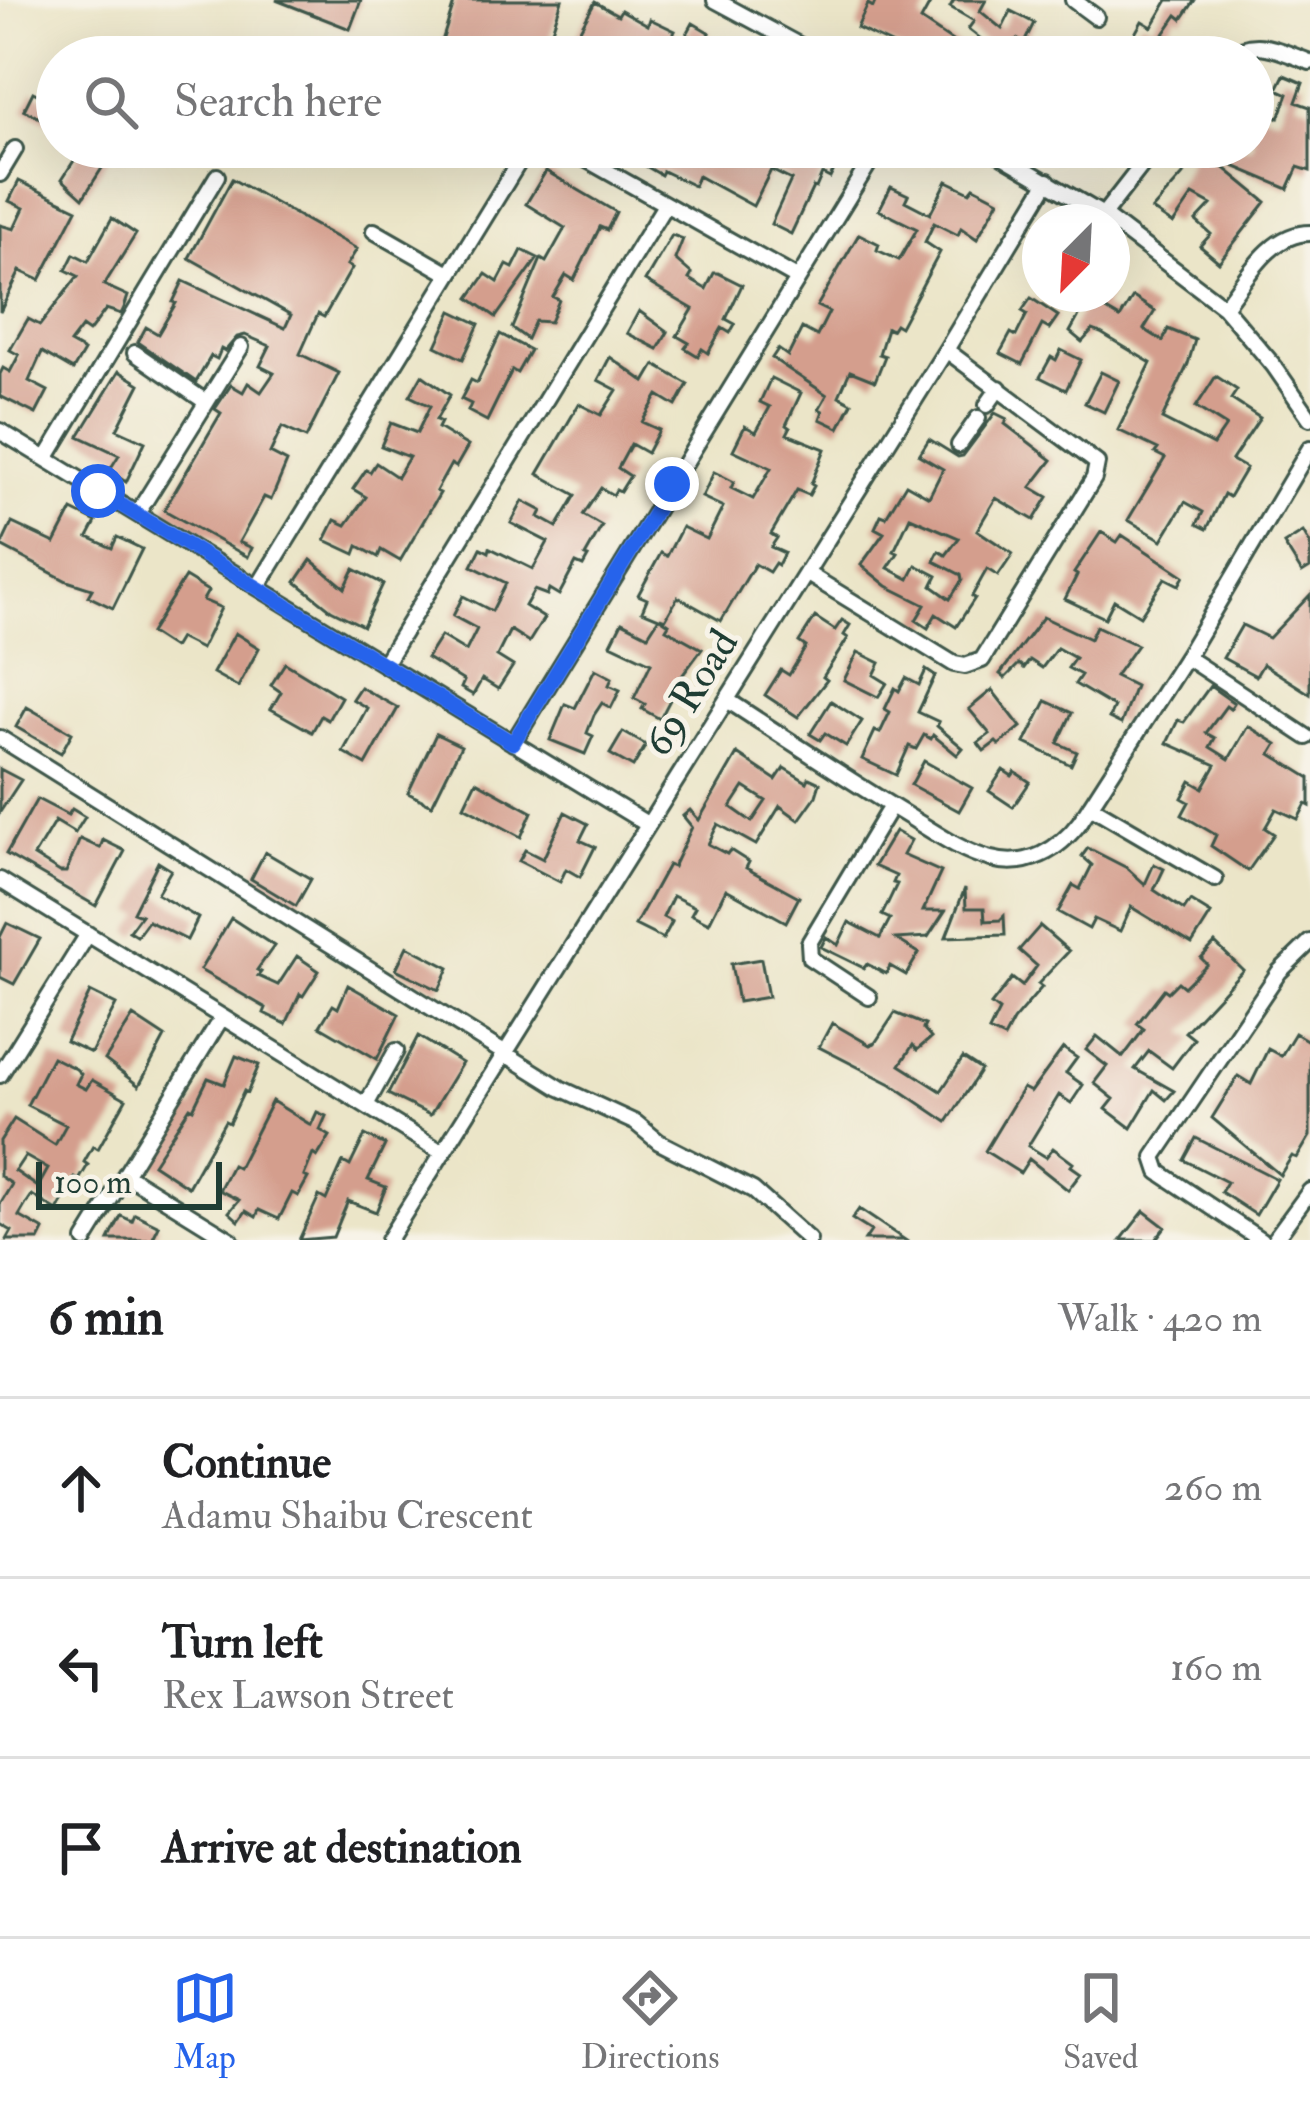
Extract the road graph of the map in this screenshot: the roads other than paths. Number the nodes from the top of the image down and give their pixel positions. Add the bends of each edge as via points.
1 (715, 0) edge
2 (1073, 0) edge
3 (1096, 17) dead end
4 (781, 36) edge
5 (1274, 48) edge
6 (1310, 62) edge
7 (15, 149) dead end
8 (515, 168) edge
9 (601, 168) edge
10 (866, 168) edge
11 (1024, 168) edge
12 (1139, 168) edge
13 (0, 174) edge
14 (217, 176) dead end
15 (1048, 181) junction
16 (1086, 204) edge
17 (1111, 204) edge
18 (664, 205) junction
19 (374, 231) dead end
20 (1310, 233) edge
21 (1130, 235) edge
22 (448, 274) junction
23 (797, 278) junction
24 (1224, 307) junction
25 (241, 347) dead end
26 (946, 350) junction
27 (135, 353) dead end
28 (999, 388) junction
29 (206, 402) junction
30 (1310, 418) edge
31 (0, 431) edge
32 (959, 445) dead end
33 (1310, 448) edge
34 (46, 459) junction
35 (136, 514) junction
36 (806, 573) junction
37 (258, 587) junction
38 (1186, 657) junction
39 (384, 664) junction
40 (727, 700) junction
41 (1307, 737) edge
42 (0, 738) edge
43 (513, 743) junction
44 (891, 806) junction
45 (1090, 806) junction
46 (647, 824) junction
47 (1215, 879) dead end
48 (0, 880) edge
49 (88, 934) junction
50 (1310, 942) edge
51 (869, 997) dead end
52 (222, 1017) junction
53 (396, 1051) dead end
54 (506, 1052) junction
55 (0, 1075) edge
56 (366, 1105) junction
57 (443, 1153) junction
58 (126, 1174) junction
59 (1310, 1191) edge
60 (86, 1240) edge
61 (231, 1240) edge
62 (388, 1240) edge
63 (809, 1240) edge
64 (1261, 1240) edge
65 (1274, 1240) edge

1 - 4 street
2 - 3 street
5 - 6 street
7 - 13 street
8 - 22 street
9 - 18 street
10 - 23 street
11 - 15 street
12 - 17 street
14 - 34 street
15 - 16 street
15 - 26 street, 69 Road
18 - 23 street
18 - 39 street
19 - 22 street
20 - 24 street via 1274,244
21 - 24 street
22 - 37 street
23 - 43 street
24 - 30 street
25 - 29 street
26 - 28 street
26 - 36 street, 69 Road
27 - 29 street
28 - 32 street
28 - 36 street via 1097,463 982,660 954,664
29 - 35 street
31 - 34 street
33 - 38 street
34 - 35 street
35 - 37 street
36 - 40 street, 69 Road
37 - 39 street
38 - 41 street
38 - 45 street
39 - 43 street
40 - 44 street
40 - 46 street, 69 Road
42 - 54 street
43 - 46 street
44 - 45 street via 966,849 1005,861 1058,846
44 - 51 street via 808,950
45 - 47 street
46 - 54 street, 69 Road
48 - 49 street
49 - 52 street
49 - 55 street
50 - 64 street via 1280,972 1154,1157 1159,1172
52 - 56 street
52 - 58 street
53 - 56 street
54 - 57 street, 69 Road
54 - 63 street via 753,1190
56 - 57 street
57 - 62 street, 69 Road
58 - 60 street
58 - 61 street
59 - 65 street

